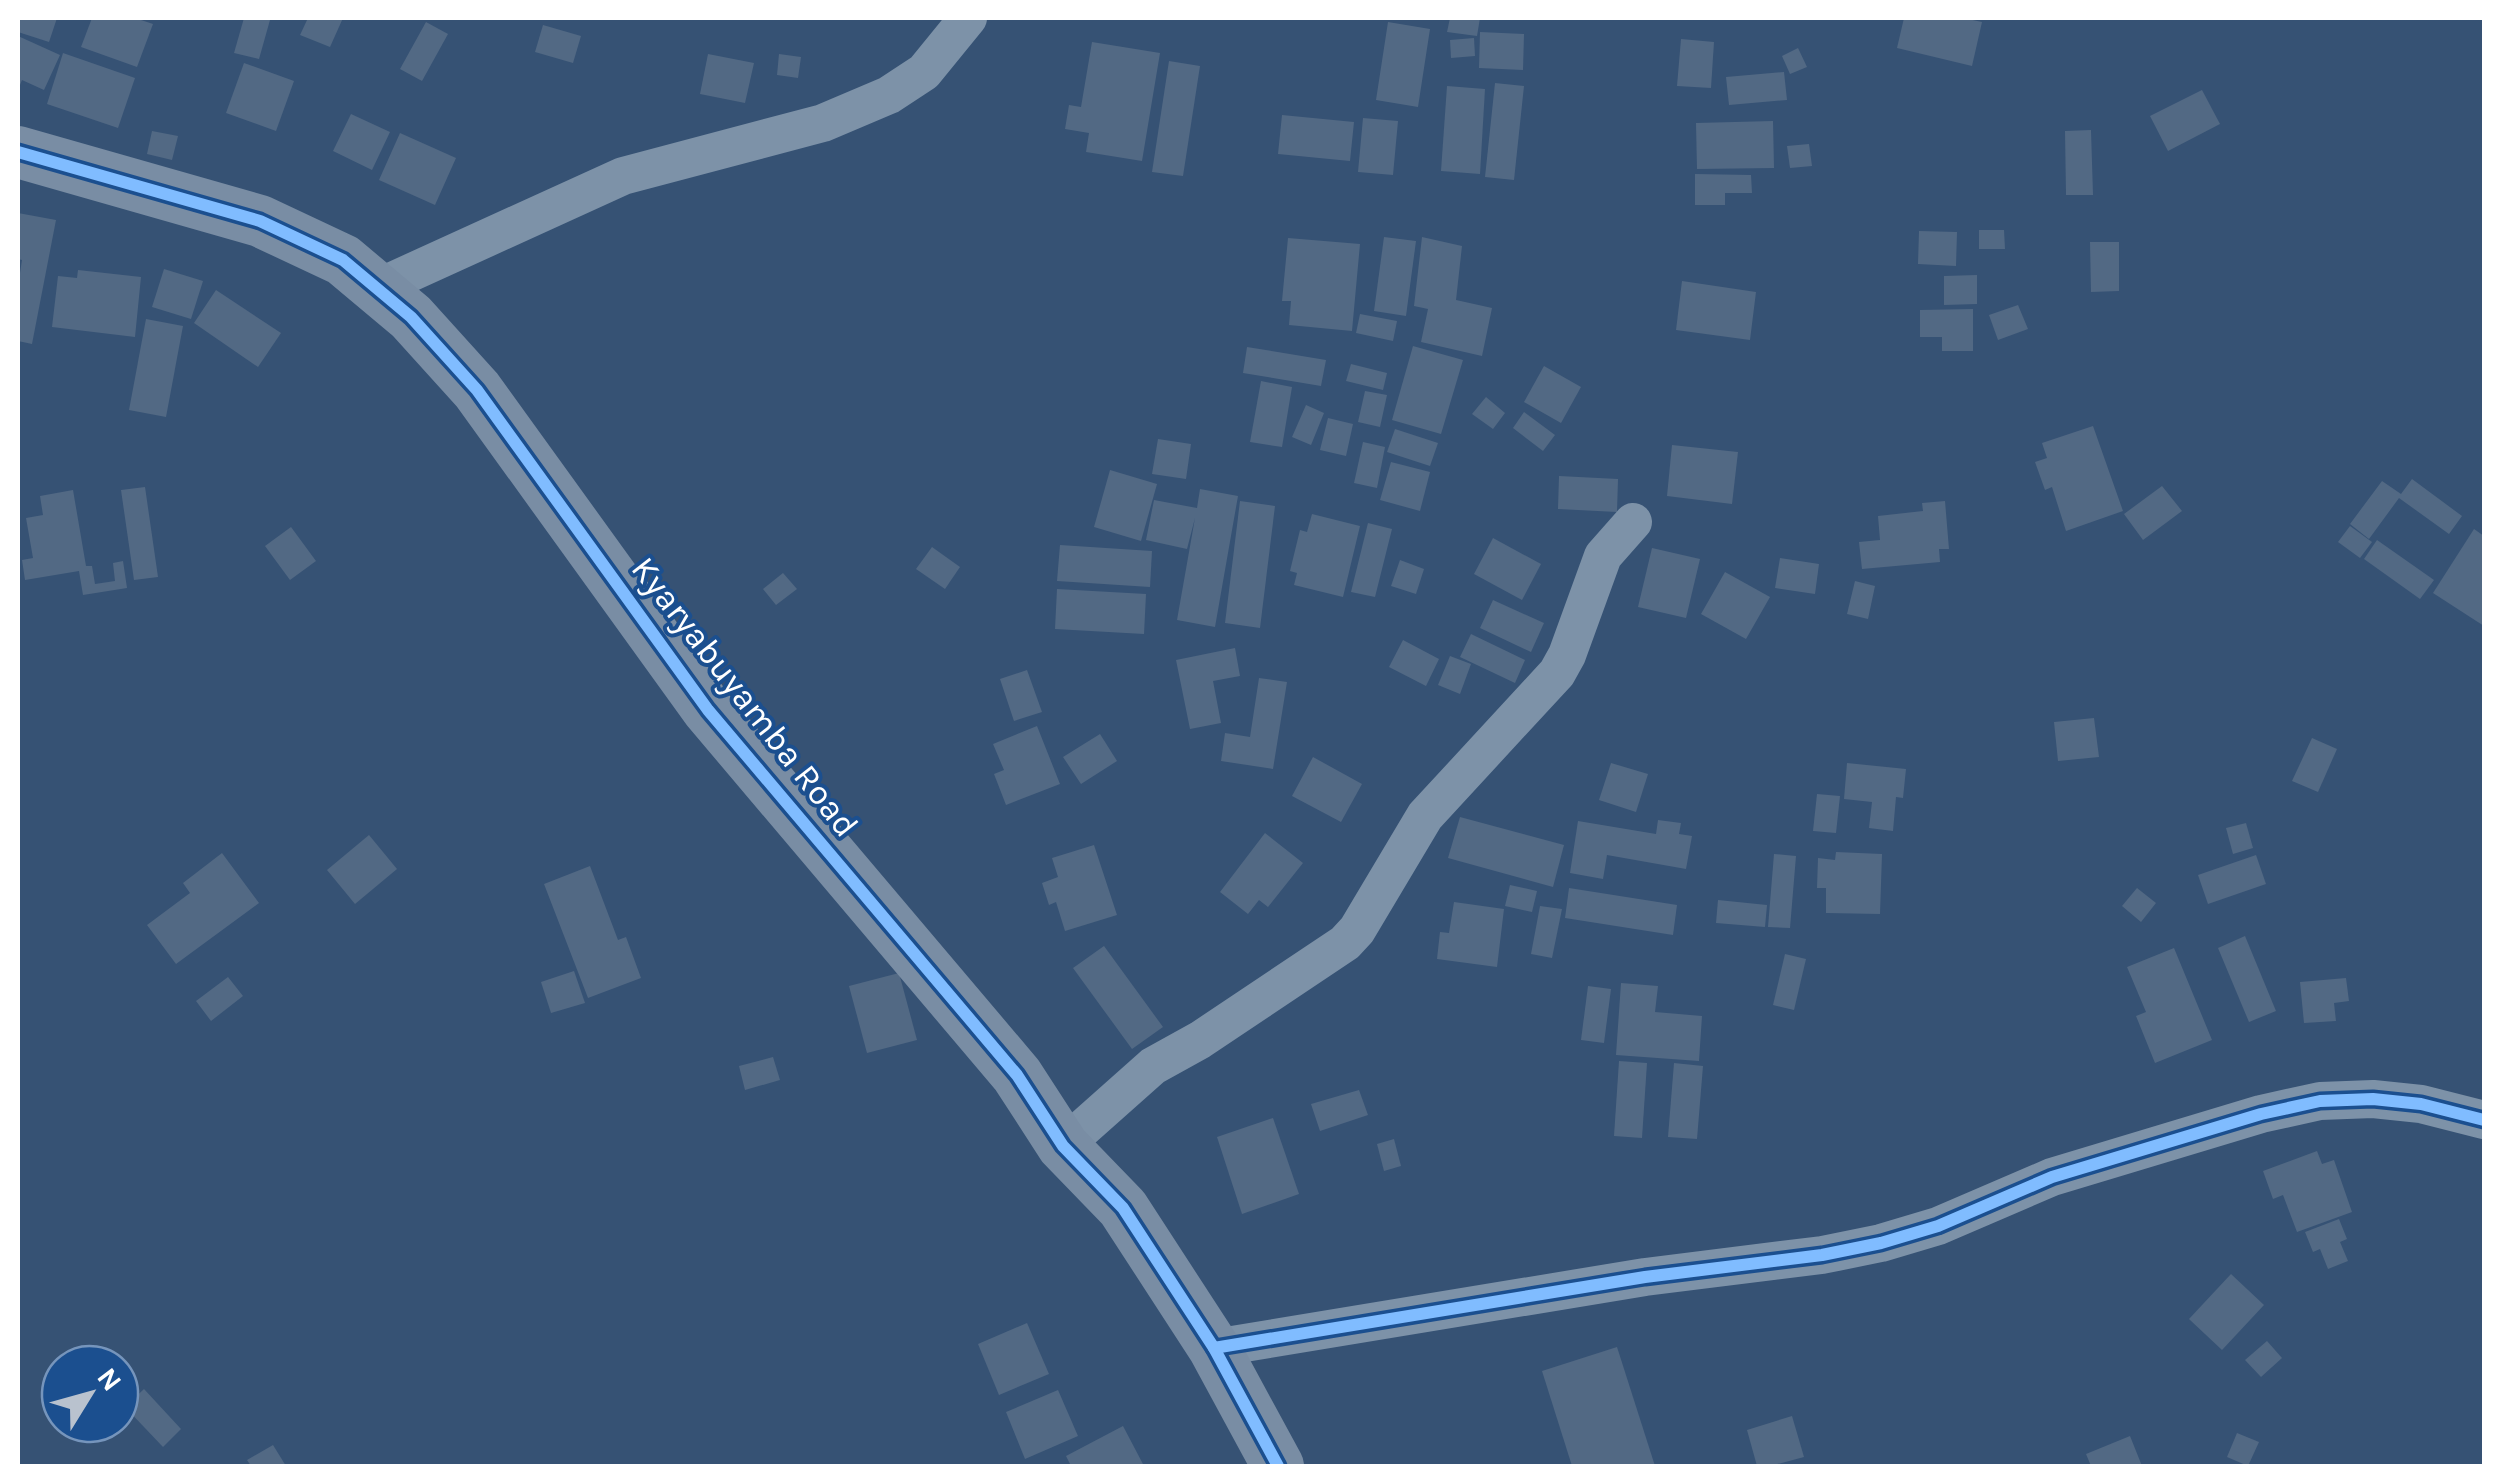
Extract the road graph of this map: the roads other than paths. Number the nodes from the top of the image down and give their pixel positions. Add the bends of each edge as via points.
1 (968, 18) edge
2 (18, 152) edge
3 (377, 288) junction
4 (1633, 522) dead end
5 (2484, 1120) edge
6 (1063, 1146) junction
7 (1214, 1348) junction
8 (1278, 1466) edge

1 - 3 street via 924,72 889,95 823,123 623,176
2 - 3 street, Kyaryabuyamba Road via 260,221 343,260
3 - 6 street, Kyaryabuyamba Road via 477,390 708,710 1016,1075
4 - 6 street via 1603,556 1557,673 1425,816 1357,930 1154,1066
5 - 7 street via 2421,1104 2320,1100 2052,1178 1881,1244
6 - 7 street, Kyaryabuyamba Road via 1123,1208
7 - 8 street, Kyaryabuyamba Road

